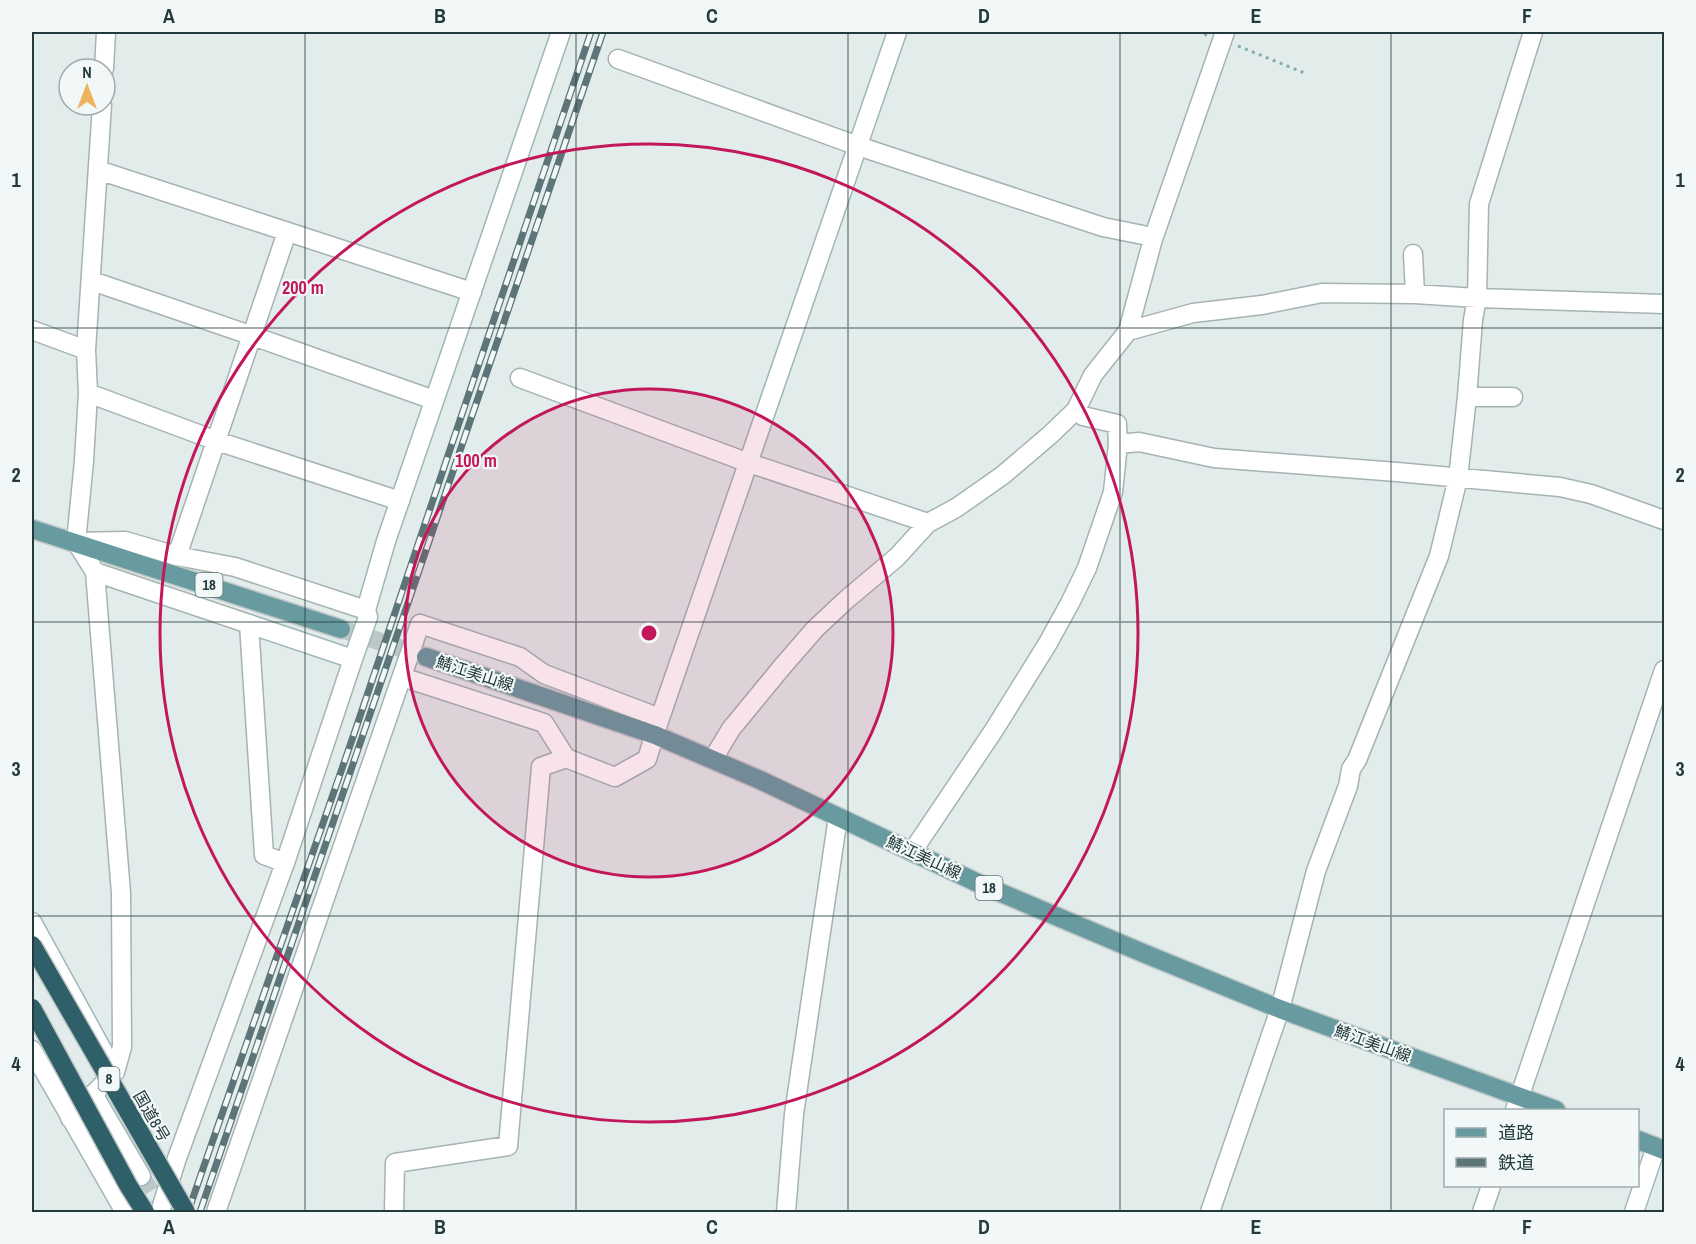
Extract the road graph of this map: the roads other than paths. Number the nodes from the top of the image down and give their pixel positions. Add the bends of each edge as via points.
1 (106, 32) edge
2 (561, 32) edge
3 (897, 32) edge
4 (1533, 32) edge
5 (1223, 36) edge
6 (105, 57) edge
7 (618, 59) dead end
8 (101, 117) edge
9 (858, 146) junction
10 (98, 170) junction
11 (287, 232) junction
12 (1153, 239) junction
13 (1413, 254) dead end
14 (92, 281) junction
15 (472, 292) junction
16 (1415, 294) junction
17 (1477, 298) junction
18 (1665, 304) edge
19 (32, 330) edge
20 (1128, 331) junction
21 (253, 336) junction
22 (86, 350) junction
23 (520, 378) dead end
24 (88, 393) junction
25 (1467, 397) junction
26 (1513, 397) dead end
27 (434, 400) junction
28 (1076, 410) junction
29 (217, 441) junction
30 (1119, 444) junction
31 (749, 463) junction
32 (1458, 478) junction
33 (400, 501) junction
34 (1665, 520) edge
35 (928, 523) junction
36 (32, 528) edge
37 (76, 542) junction
38 (177, 556) junction
39 (95, 572) junction
40 (366, 610) junction
41 (249, 624) junction
42 (341, 629) tunnel mouth
43 (426, 657) tunnel mouth
44 (353, 659) junction
45 (1665, 670) edge
46 (402, 677) junction
47 (657, 726) junction
48 (566, 758) junction
49 (713, 759) junction
50 (838, 817) junction
51 (912, 852) junction
52 (285, 863) junction
53 (32, 922) edge
54 (32, 945) edge
55 (32, 1008) edge
56 (1280, 1009) junction
57 (32, 1050) edge
58 (115, 1072) junction
59 (93, 1094) junction
60 (1517, 1104) edge
61 (1550, 1109) edge
62 (70, 1118) junction
63 (1639, 1140) edge
64 (1660, 1148) edge
65 (172, 1172) junction
66 (141, 1176) tunnel mouth
67 (1490, 1187) edge
68 (125, 1212) edge
69 (145, 1212) edge
70 (160, 1212) edge
71 (186, 1212) edge
72 (216, 1212) edge
73 (394, 1212) edge
74 (786, 1212) edge
75 (1210, 1212) edge
76 (1482, 1212) edge
77 (1634, 1212) edge

1 - 6 street
2 - 15 street
3 - 9 street
4 - 17 street via 1479,204
5 - 12 street
7 - 9 street
8 - 10 street
9 - 12 street via 1104,227
9 - 31 street
10 - 11 street
10 - 14 street
11 - 15 street
11 - 21 street
12 - 20 street
13 - 16 street
14 - 21 street
14 - 22 street
15 - 27 street
16 - 17 street
16 - 20 street via 1322,293 1192,313
17 - 18 street
17 - 25 street
19 - 22 street
20 - 28 street via 1093,375
21 - 27 street
21 - 29 street
22 - 24 street
23 - 31 street
24 - 29 street
24 - 37 street
25 - 26 street
25 - 32 street
27 - 33 street
28 - 30 street via 1083,416 1117,424
28 - 35 street via 1003,475
29 - 33 street
29 - 38 street
30 - 32 street via 1138,442 1214,458
30 - 51 street via 1113,492 1087,568 1070,603 994,730
31 - 35 street
31 - 47 street
32 - 34 street via 1560,487
32 - 56 street via 1439,556 1351,769 1316,871
33 - 40 street
35 - 49 street via 897,557 815,628 731,729
36 - 37 main road, 18
37 - 38 street via 125,541
37 - 39 street
37 - 42 main road, 18
38 - 40 street via 235,567
39 - 41 street
39 - 58 street via 121,893 122,1047
40 - 44 street via 368,617
41 - 44 street
41 - 52 street via 264,855
43 - 47 main road, 鯖江美山線 / 18
44 - 52 street
45 - 60 street
46 - 47 street via 420,624 520,657 544,674
46 - 48 street via 544,723
46 - 72 street
47 - 48 street via 647,759 615,777
47 - 49 main road, 鯖江美山線 / 18
48 - 73 street via 541,767 508,1146 395,1163
49 - 50 main road, 鯖江美山線 / 18
50 - 51 main road, 鯖江美山線 / 18
50 - 74 street via 794,1114
51 - 56 main road, 鯖江美山線 / 18 via 991,889
52 - 65 street
53 - 58 street
54 - 71 highway, 国道8号 / 8, bridge
55 - 69 highway, 8, bridge
56 - 60 main road, 鯖江美山線 / 18
56 - 75 street
57 - 62 street
58 - 59 street
58 - 65 street
59 - 62 street
59 - 66 street
60 - 61 main road, 鯖江美山線 / 18
62 - 68 street
63 - 64 main road
64 - 77 street
65 - 70 street
67 - 76 street

